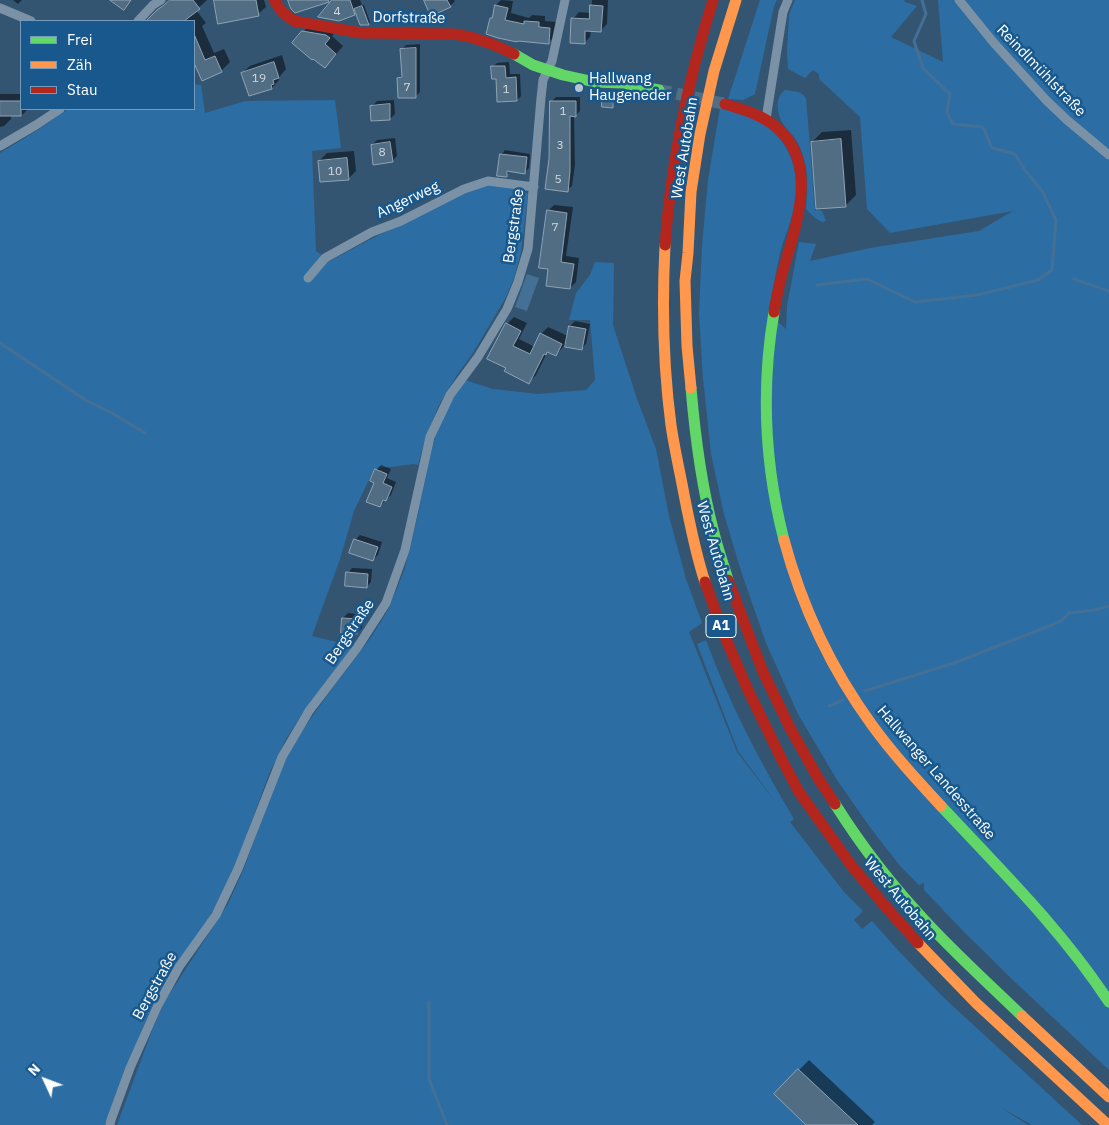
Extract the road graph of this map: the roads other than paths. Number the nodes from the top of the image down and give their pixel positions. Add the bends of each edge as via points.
1 (161, 0) edge
2 (274, 0) edge
3 (565, 0) edge
4 (713, 0) edge
5 (736, 0) edge
6 (788, 0) edge
7 (959, 0) edge
8 (0, 8) edge
9 (29, 20) edge
10 (138, 20) edge
11 (548, 70) junction
12 (659, 90) tunnel mouth
13 (725, 104) tunnel mouth
14 (58, 110) edge
15 (766, 119) junction
16 (0, 146) edge
17 (1109, 155) edge
18 (534, 187) junction
19 (308, 278) dead end
20 (1109, 1002) edge
21 (1109, 1096) edge
22 (110, 1125) edge
23 (1108, 1125) edge

1 - 10 street
2 - 11 main road, Dorfstraße via 282,13 294,21 361,33 470,37
3 - 11 street, Bergstraße
4 - 23 main road, West Autobahn / A1 via 694,63 674,156 665,244 664,305 672,427 686,508 713,604 734,660 772,740 800,792 854,870 933,961
5 - 21 main road, West Autobahn / A1 via 714,71 700,134 691,192 685,281 686,346 698,447 706,499 731,589 763,672 790,728 852,831 928,924
6 - 15 street via 783,12
7 - 17 street, Reindlmühlstraße via 1046,100
8 - 9 street
11 - 12 main road, Dorfstraße via 580,80 622,82
11 - 18 street, Bergstraße via 541,98
13 - 15 main road, Hallwanger Landesstraße
14 - 16 street
15 - 20 main road, Hallwanger Landesstraße via 789,141 802,177 802,195 771,330 766,407 774,493 794,575 829,655 874,727 1073,951
18 - 19 street, Angerweg via 488,181 464,189 325,258
18 - 22 street, Bergstraße via 528,249 518,282 507,309 450,395 430,437 405,550 386,603 357,648 309,711 282,757 238,869 216,915 179,967 158,1005 130,1068

